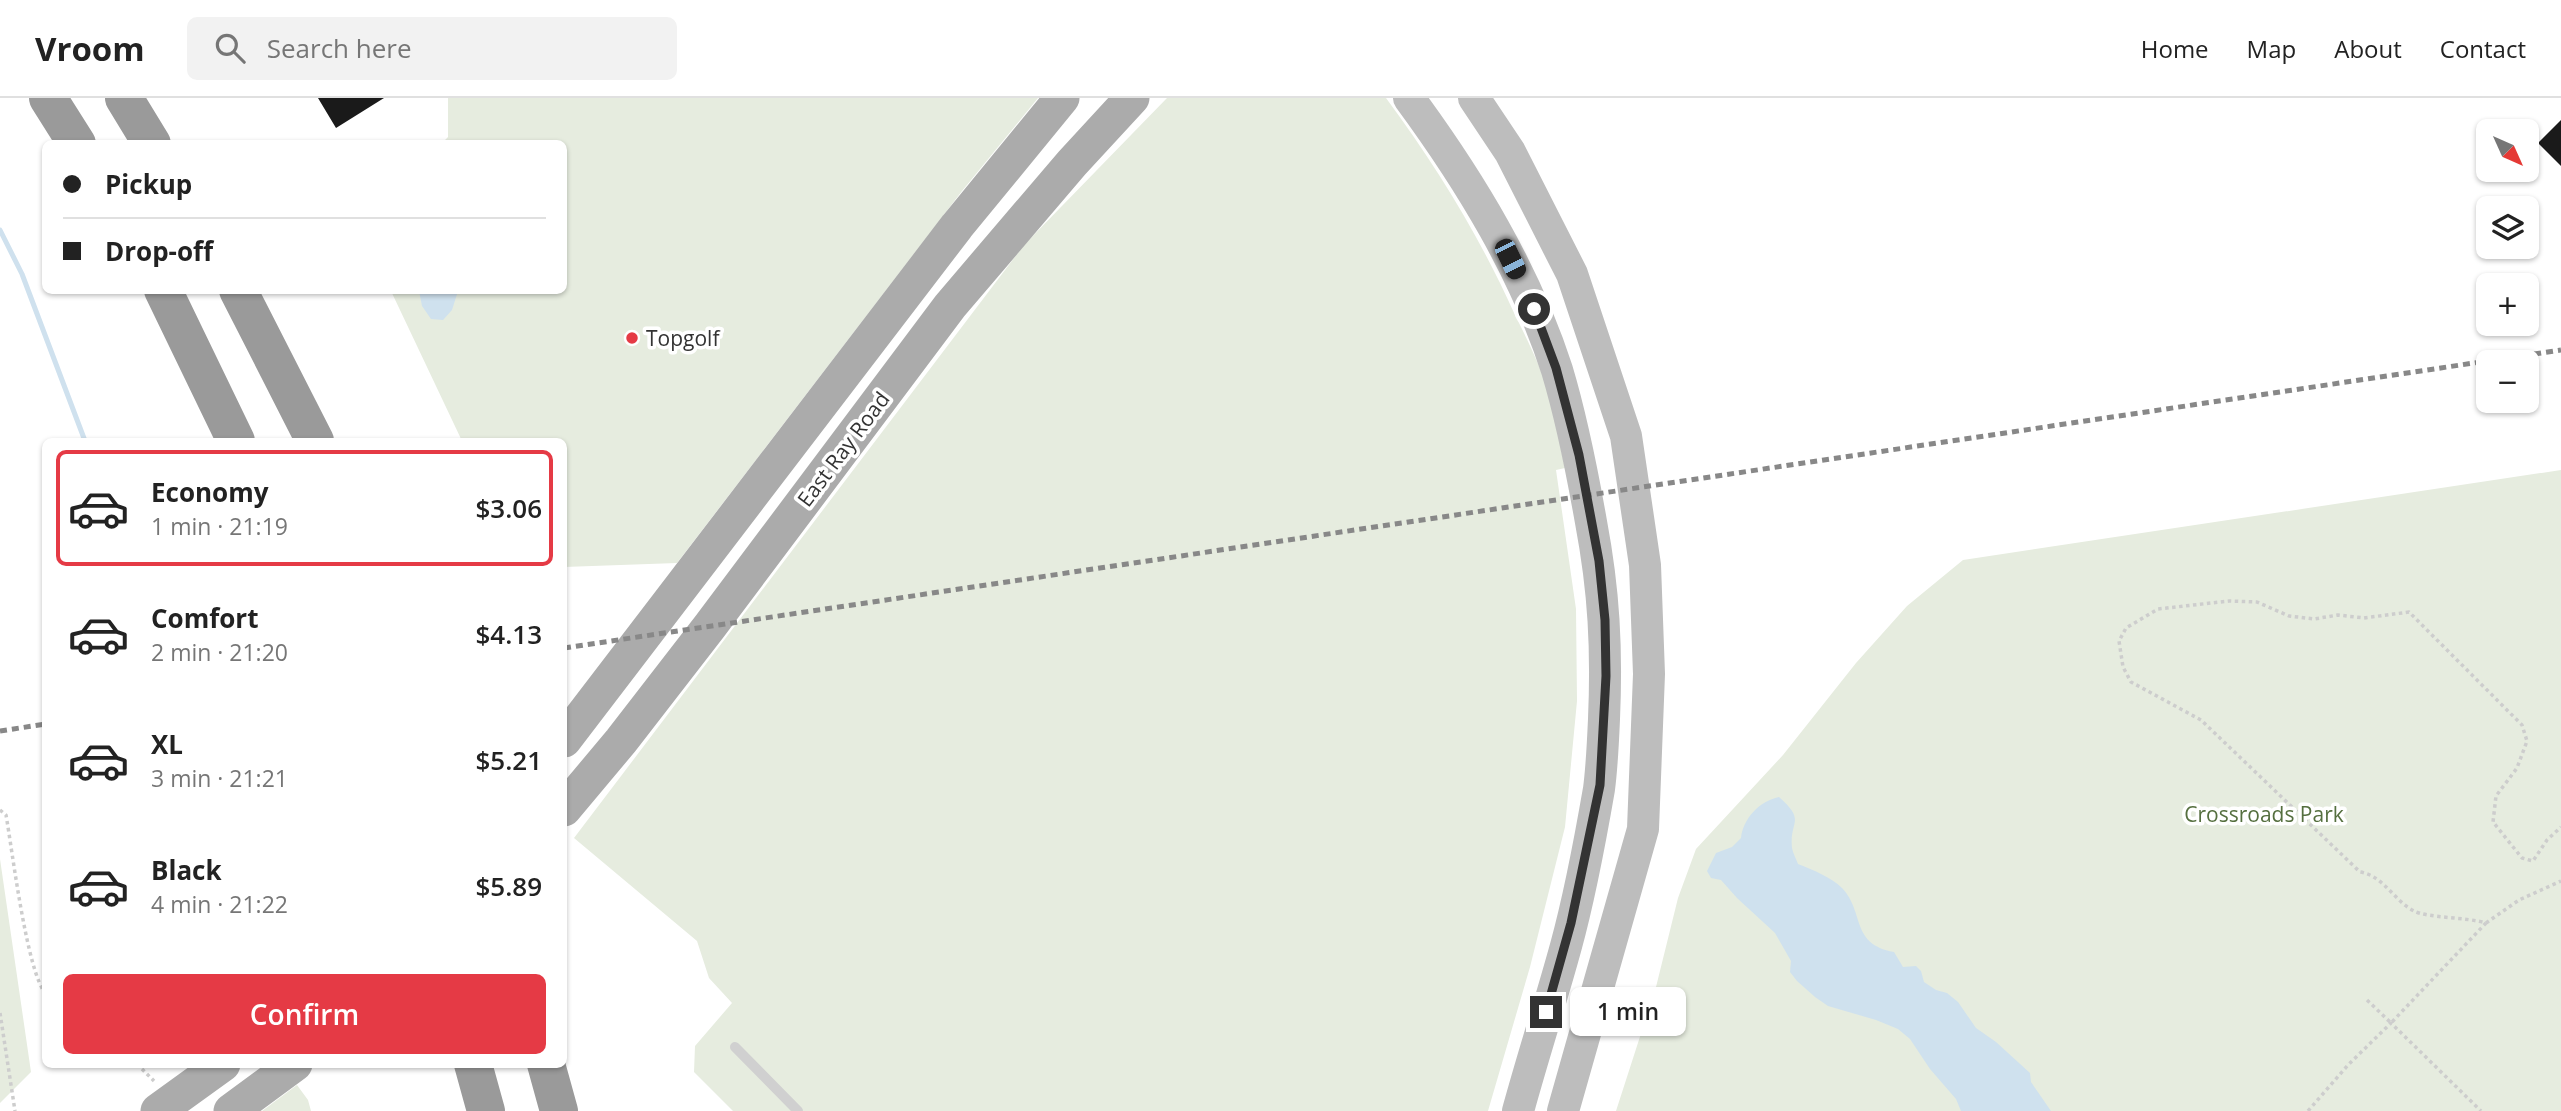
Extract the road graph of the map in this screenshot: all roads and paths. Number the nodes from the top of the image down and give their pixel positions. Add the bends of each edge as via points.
1 (48, 98) edge
2 (124, 98) edge
3 (1132, 98) edge
4 (1409, 98) edge
5 (1474, 98) edge
6 (1060, 99) edge
7 (74, 140) edge
8 (150, 140) edge
9 (165, 294) edge
10 (240, 294) edge
11 (235, 438) edge
12 (313, 438) edge
13 (567, 736) edge
14 (567, 805) edge
15 (0, 810) edge
16 (2561, 827) edge
17 (2561, 881) edge
18 (2486, 923) junction
19 (42, 990) edge
20 (2367, 1000) dead end
21 (0, 1015) edge
22 (2391, 1023) junction
23 (735, 1046) dead end
24 (139, 1068) edge
25 (215, 1068) edge
26 (290, 1068) edge
27 (474, 1068) edge
28 (547, 1068) edge
29 (156, 1097) edge
30 (15, 1111) edge
31 (232, 1111) edge
32 (486, 1111) edge
33 (559, 1111) edge
34 (798, 1111) edge
35 (1518, 1111) edge
36 (1563, 1111) edge
37 (2308, 1111) edge
38 (2481, 1111) edge

1 - 7 highway
2 - 8 highway
3 - 14 main road, East Ray Road via 950,306 710,626
4 - 35 main road via 1491,223 1541,326 1579,455 1599,561 1605,688 1597,797 1566,946
5 - 36 main road via 1510,152 1572,274 1626,436 1645,565 1649,674 1643,829
6 - 13 main road via 957,226
9 - 11 highway
10 - 12 highway
15 - 19 path via 6,815 29,946
16 - 18 path via 2533,861 2522,858 2493,822 2496,796 2517,768 2527,741 2522,725 2409,612 2314,619 2289,616 2257,602 2229,601 2158,609 2126,628 2119,641 2131,682 2201,720 2360,872 2373,874 2416,912
17 - 18 path via 2519,900
18 - 22 path
20 - 22 path
21 - 30 path
22 - 37 path
22 - 38 path
23 - 34 lane
24 - 29 path
25 - 29 main road
26 - 31 main road
27 - 32 highway
28 - 33 highway

